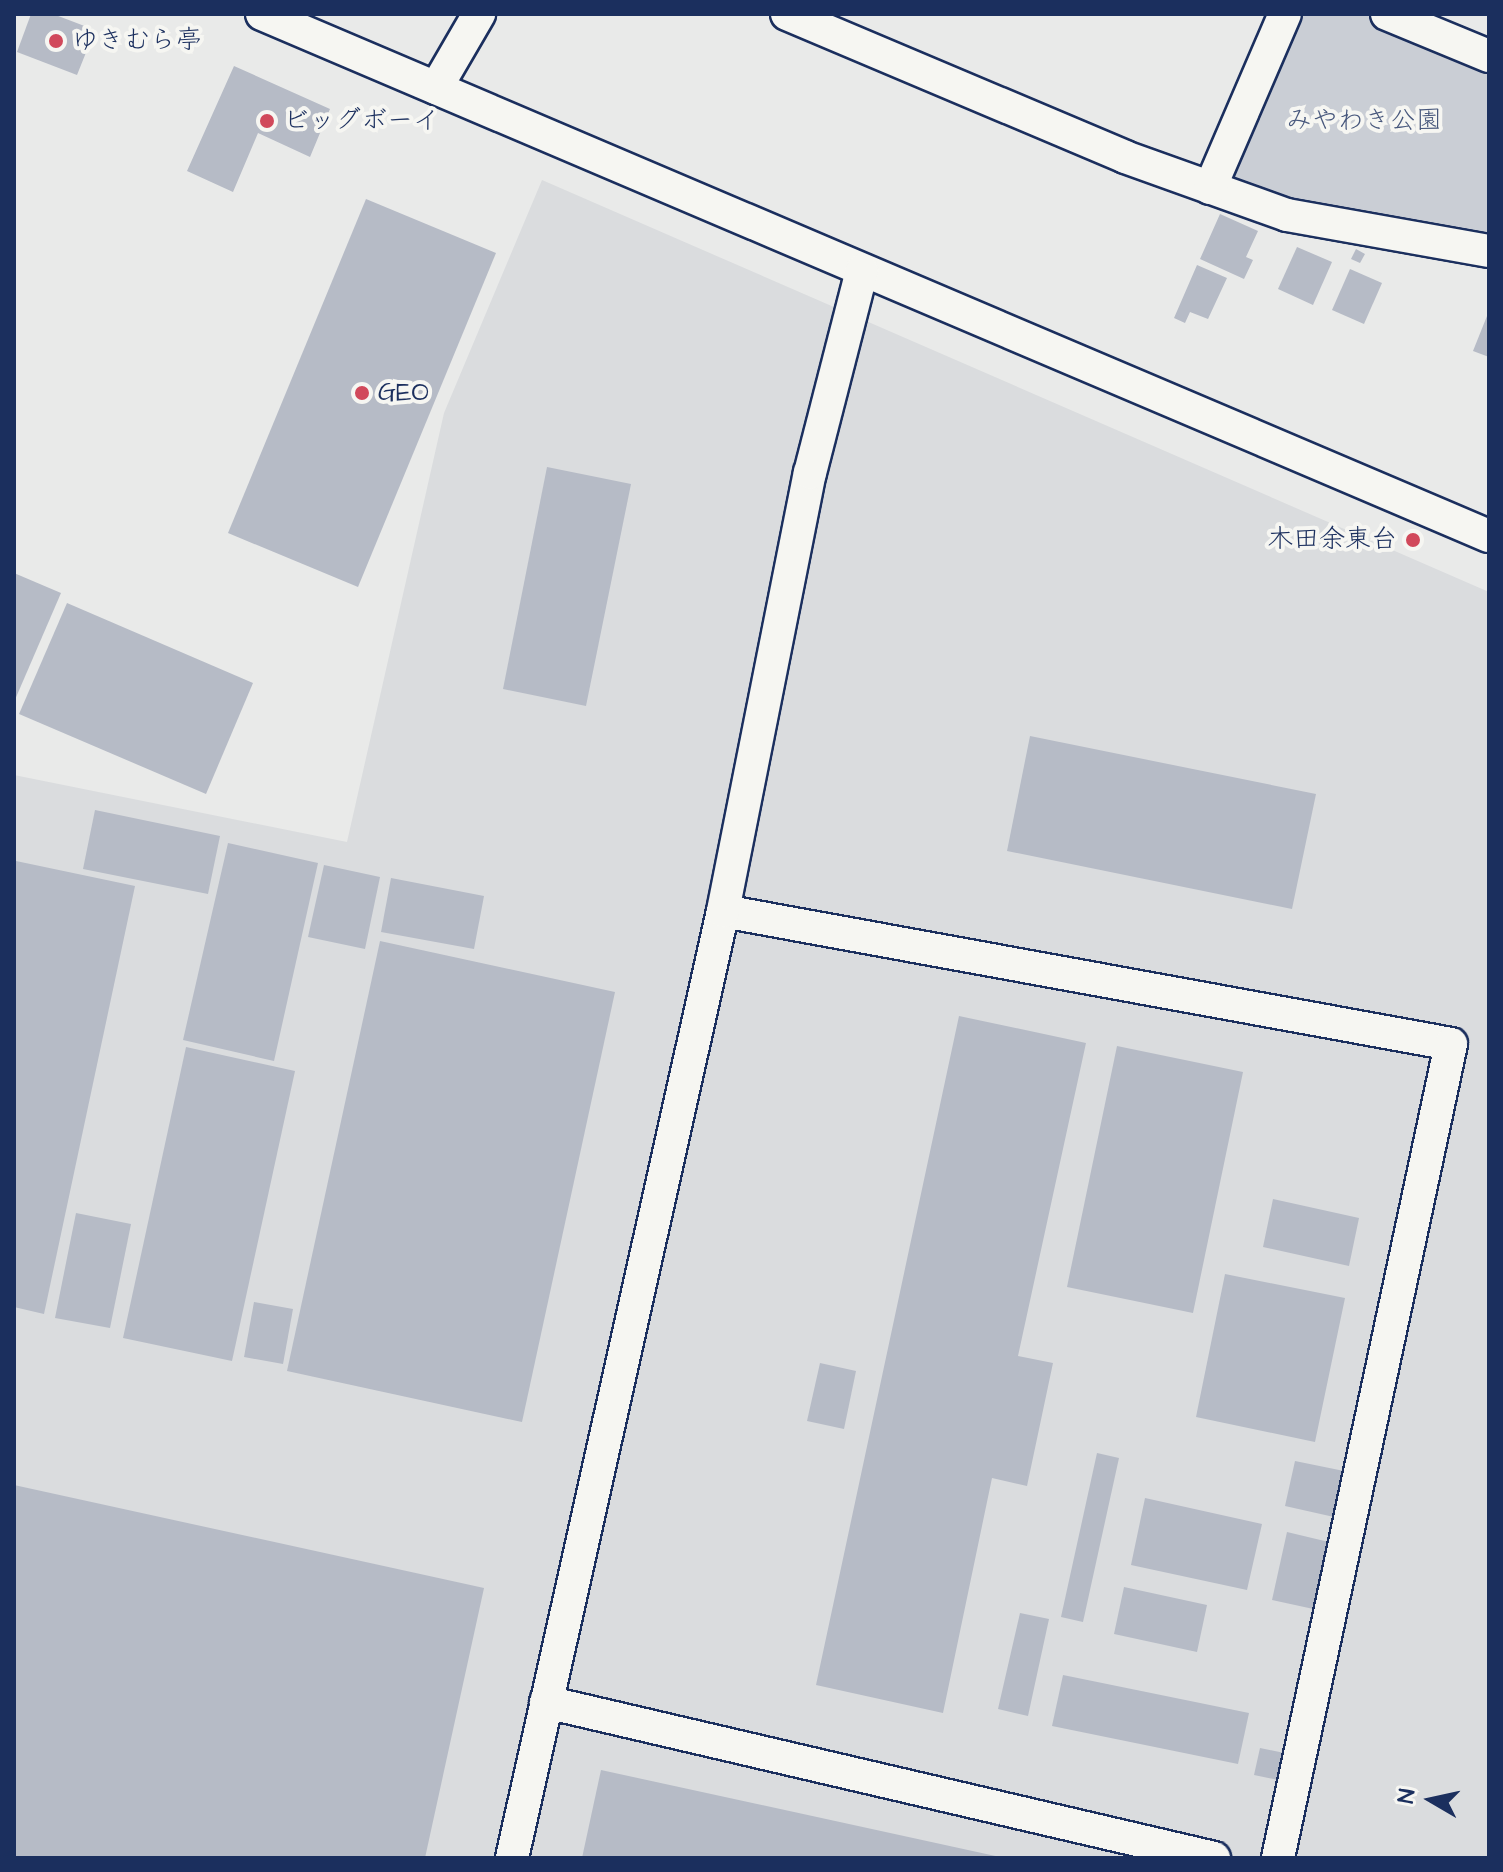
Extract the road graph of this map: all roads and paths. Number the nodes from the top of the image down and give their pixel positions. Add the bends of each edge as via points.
1 (262, 14) edge
2 (479, 14) edge
3 (787, 14) edge
4 (1285, 14) edge
5 (1387, 14) edge
6 (1489, 56) edge
7 (436, 88) junction
8 (1210, 188) junction
9 (1489, 251) edge
10 (862, 271) junction
11 (1489, 536) edge
12 (723, 911) junction
13 (546, 1702) junction
14 (512, 1858) edge
15 (1214, 1858) edge
16 (1278, 1858) edge

1 - 7 street
2 - 7 street
3 - 8 street
4 - 8 street
5 - 6 street
7 - 10 street
8 - 9 street via 1287,215
10 - 11 street
10 - 12 street via 810,473
12 - 13 street
12 - 16 street via 1451,1044
13 - 14 street
13 - 15 street

